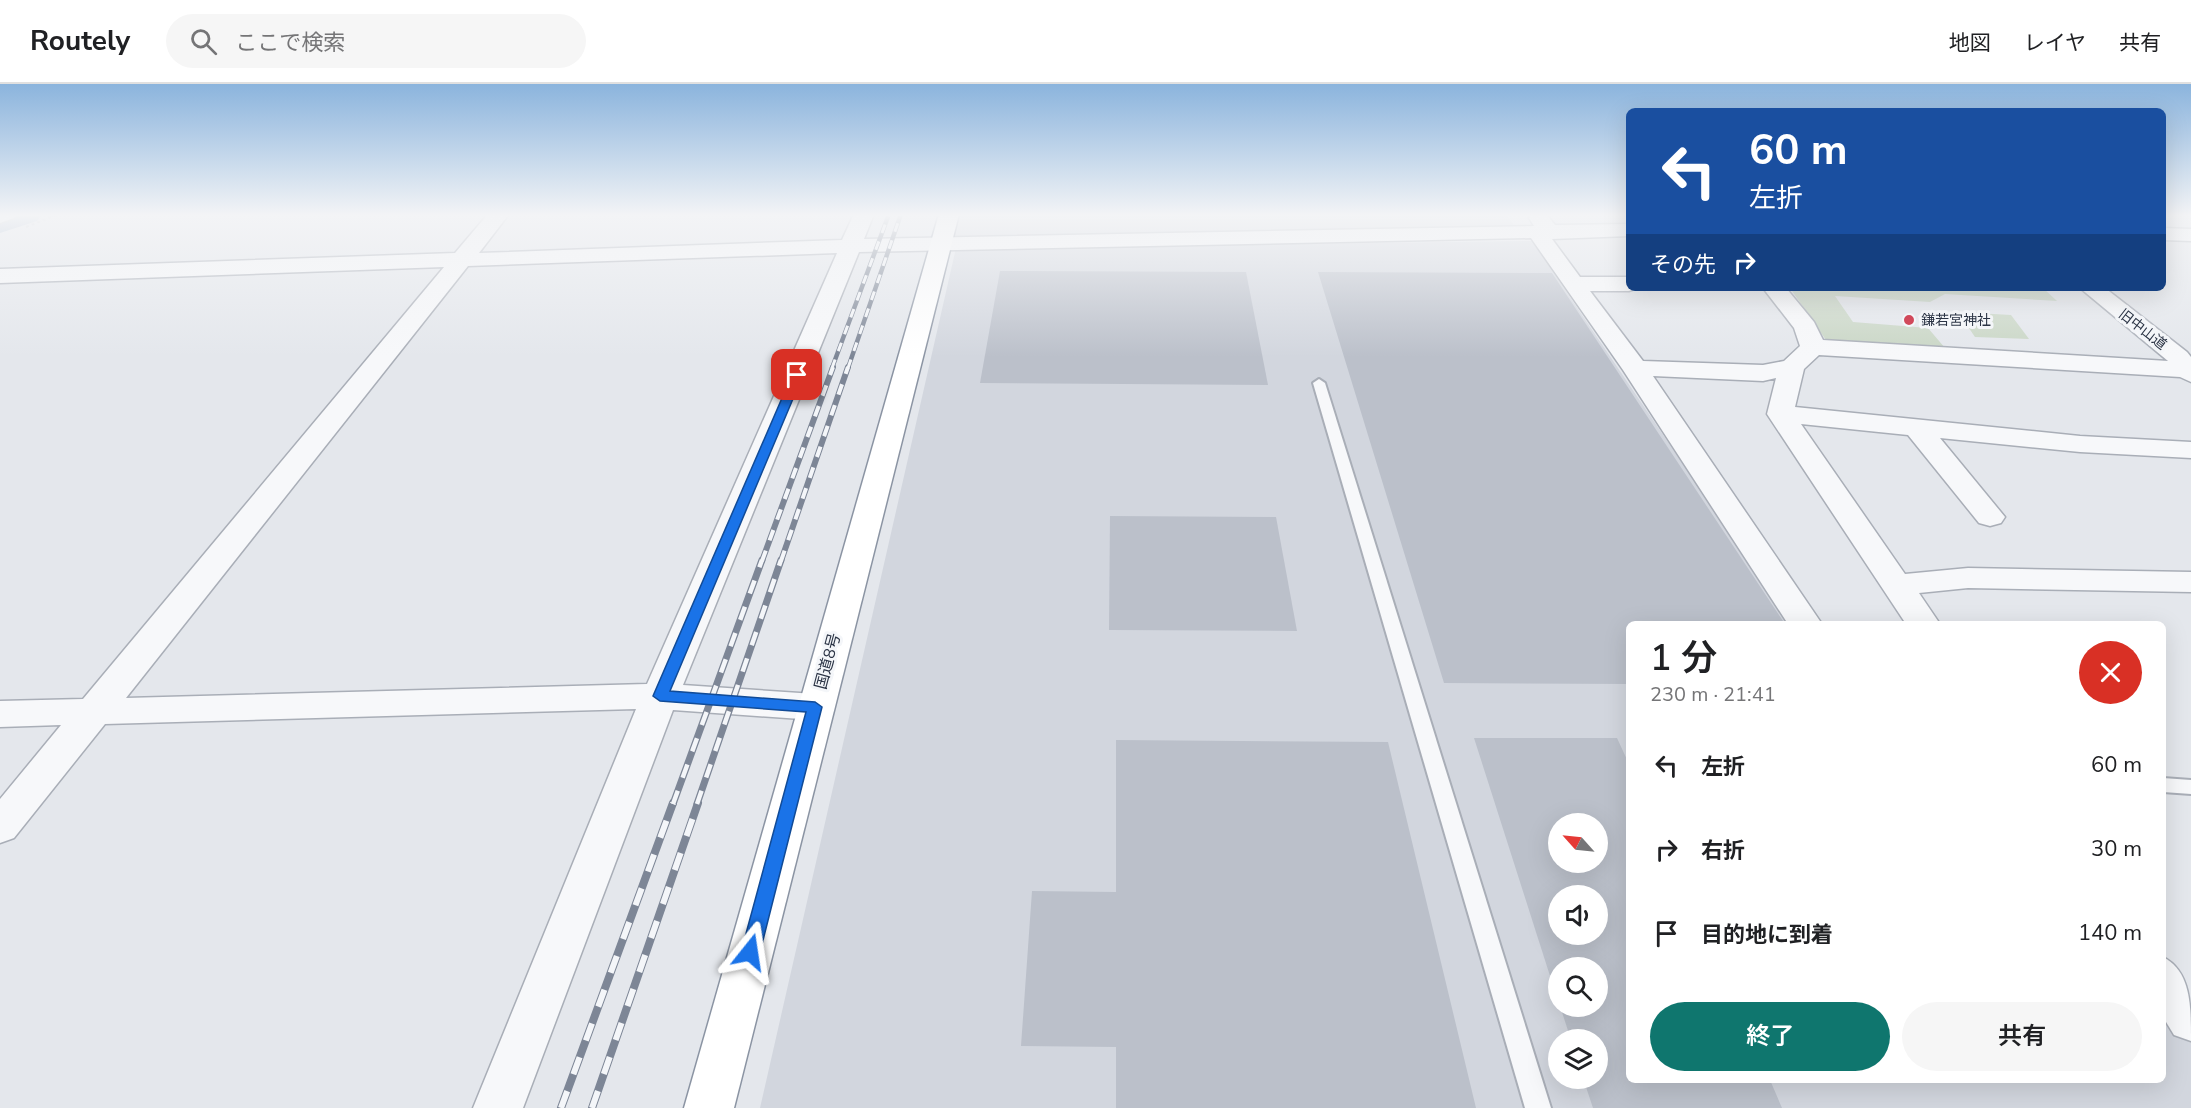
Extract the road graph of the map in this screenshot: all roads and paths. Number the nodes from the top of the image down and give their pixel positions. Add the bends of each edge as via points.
1 (410, 262) edge
2 (461, 262) edge
3 (845, 262) edge
4 (936, 262) edge
5 (1559, 262) edge
6 (0, 276) edge
7 (1576, 284) junction
8 (1626, 284) edge
9 (1776, 291) edge
10 (2095, 291) edge
11 (1813, 347) junction
12 (2187, 364) edge
13 (1791, 367) junction
14 (1635, 368) junction
15 (1319, 383) dead end
16 (1780, 414) junction
17 (1915, 426) junction
18 (2191, 450) edge
19 (1990, 517) dead end
20 (2191, 582) edge
21 (1895, 585) junction
22 (1802, 621) edge
23 (1921, 621) edge
24 (660, 696) junction
25 (815, 707) junction
26 (95, 710) junction
27 (0, 714) edge
28 (2166, 785) edge
29 (2191, 787) edge
30 (0, 827) edge
31 (2166, 982) edge
32 (2191, 1020) edge
33 (498, 1108) edge
34 (709, 1108) edge
35 (1538, 1108) edge

1 - 6 street
2 - 26 street
3 - 24 street
4 - 25 highway, 国道8号
5 - 7 street
7 - 8 street
7 - 14 street
9 - 11 street via 1806,327
10 - 12 street, 旧中山道
11 - 12 street
11 - 13 street
13 - 14 street via 1763,373
13 - 16 street
14 - 22 street
15 - 35 lane
16 - 17 street
16 - 21 street
17 - 18 street via 2080,444
17 - 19 street
20 - 21 street via 1968,578
21 - 23 street
24 - 25 street
24 - 26 street
24 - 33 street
25 - 34 highway, 国道8号
26 - 27 street
26 - 30 street
28 - 29 lane
31 - 32 street

